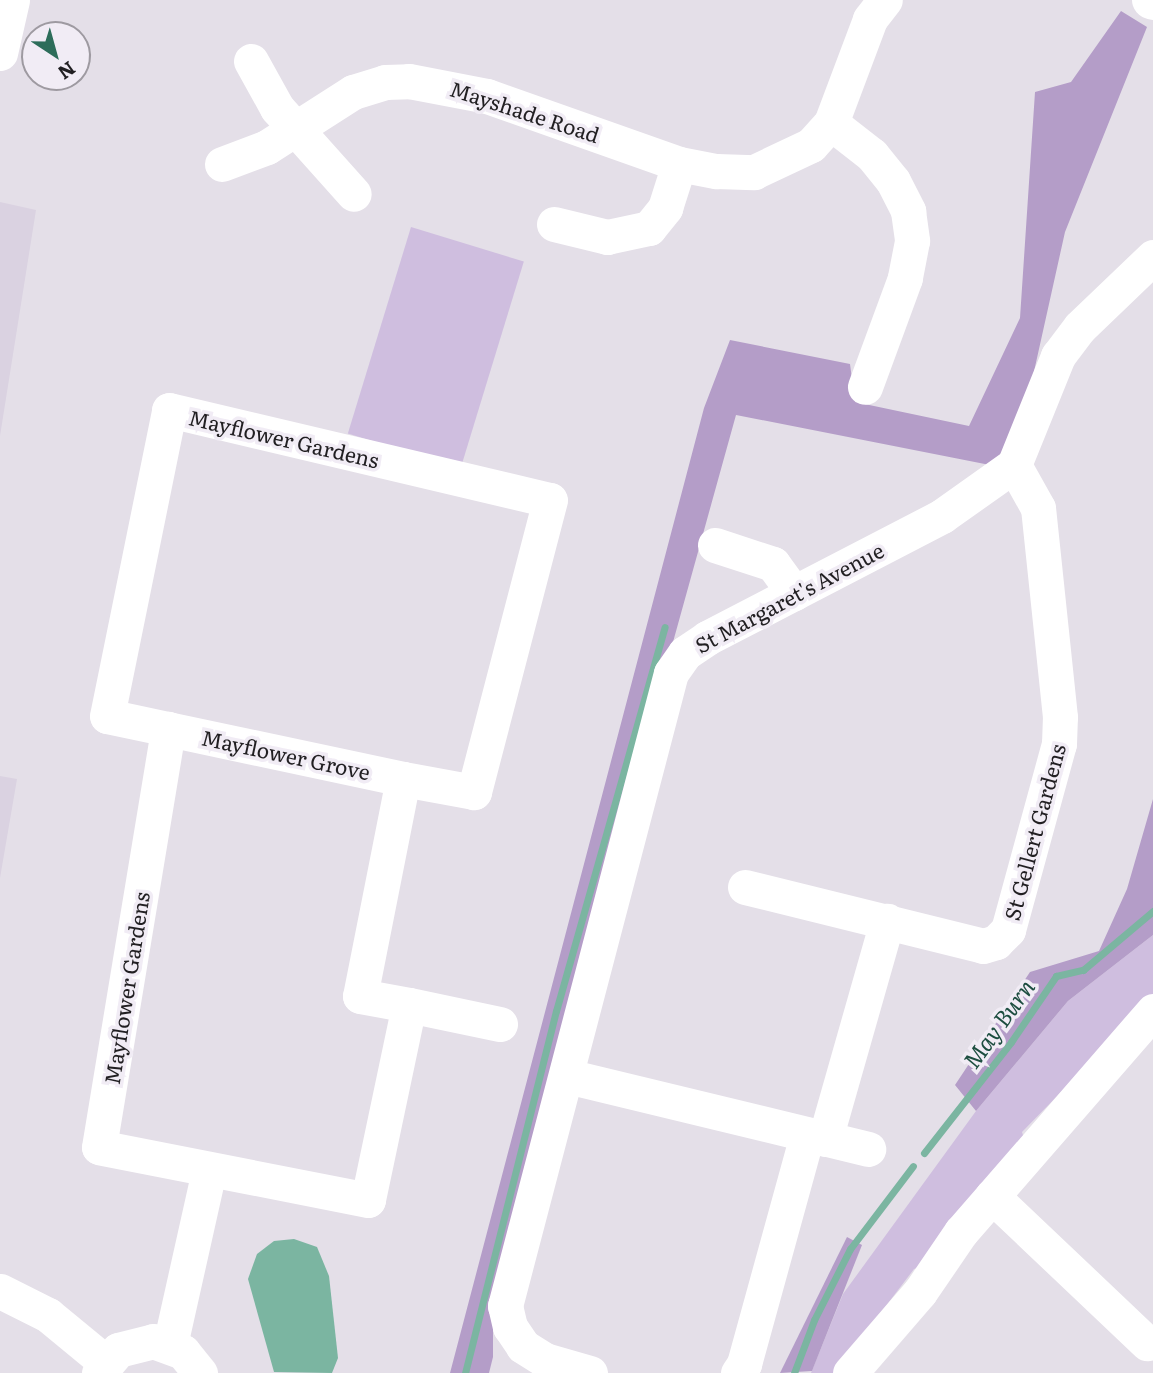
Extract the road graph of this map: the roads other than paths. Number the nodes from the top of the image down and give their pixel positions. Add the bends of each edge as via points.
1 (12, 0) edge
2 (885, 0) edge
3 (0, 53) edge
4 (251, 61) dead end
5 (831, 123) junction
6 (295, 128) junction
7 (679, 163) junction
8 (222, 164) dead end
9 (354, 194) dead end
10 (554, 224) dead end
11 (1153, 257) edge
12 (865, 371) dead end
13 (1014, 465) junction
14 (715, 545) dead end
15 (794, 593) junction
16 (168, 729) junction
17 (403, 779) junction
18 (745, 887) dead end
19 (887, 921) junction
20 (409, 1005) junction
21 (1153, 1012) edge
22 (500, 1024) dead end
23 (567, 1076) junction
24 (816, 1137) junction
25 (868, 1149) dead end
26 (209, 1170) junction
27 (256, 1179) junction
28 (992, 1196) junction
29 (197, 1218) junction
30 (0, 1291) edge
31 (1147, 1343) dead end
32 (170, 1345) junction
33 (102, 1368) edge
34 (200, 1373) edge
35 (590, 1373) edge
36 (738, 1373) edge
37 (850, 1373) edge

1 - 3 street
2 - 5 street, Mayshade Road via 870,19
4 - 6 street via 277,108
5 - 7 street, Mayshade Road via 811,145 754,172 716,171
5 - 12 street via 872,155 893,181 908,211 912,241 905,278
6 - 7 street, Mayshade Road via 354,92 385,82 409,81 486,96
6 - 8 street, Mayshade Road via 267,147
6 - 9 street
7 - 10 street via 665,208 649,228 607,237
11 - 13 street via 1080,327 1058,356
13 - 15 street, St Margaret's Avenue via 942,516
13 - 19 street, St Gellert Gardens via 1038,508 1060,717 1059,744 1008,930 996,942 982,946
14 - 15 street via 774,564
15 - 23 street, St Margaret's Avenue via 707,638 685,653 671,673
16 - 17 street, Mayflower Grove
16 - 17 street, Mayflower Gardens via 107,716 170,410 550,500 474,792
16 - 26 street, Mayflower Gardens via 100,1147
17 - 20 street via 360,996
18 - 19 street, St Gellert Gardens
19 - 24 street
20 - 22 street
20 - 27 street via 368,1200
21 - 28 street
23 - 24 street
23 - 35 street, St Margaret's Avenue via 505,1306 510,1326 523,1346 545,1360
24 - 25 street
24 - 36 street
26 - 27 street
26 - 29 street
27 - 29 street
28 - 31 street
28 - 37 street
29 - 32 street
30 - 33 street via 48,1315
32 - 33 street via 135,1343
32 - 34 street via 183,1352

